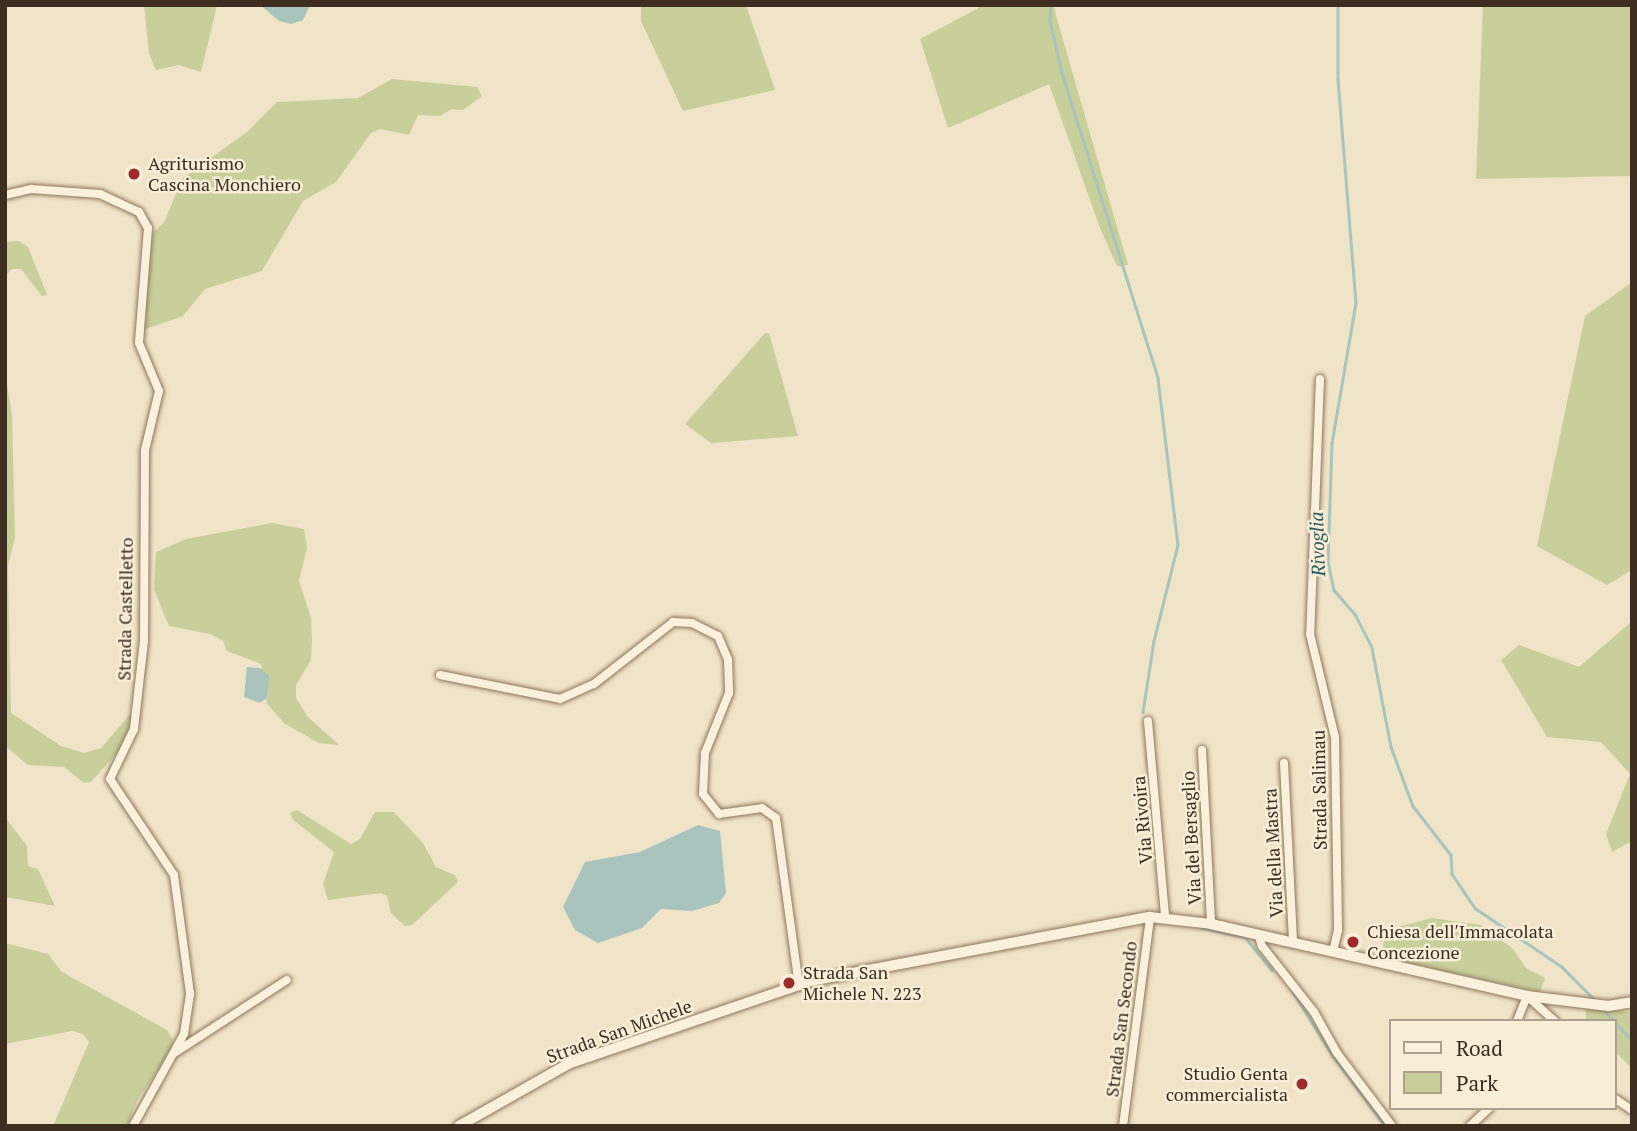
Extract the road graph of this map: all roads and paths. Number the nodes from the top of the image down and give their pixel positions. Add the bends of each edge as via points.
1 (5, 195) edge
2 (1320, 379) dead end
3 (440, 675) dead end
4 (1148, 721) dead end
5 (1202, 750) dead end
6 (1284, 763) dead end
7 (1165, 916) junction
8 (1150, 917) junction
9 (1211, 924) junction
10 (1258, 934) junction
11 (1293, 942) junction
12 (1334, 951) junction
13 (287, 980) dead end
14 (799, 985) junction
15 (1527, 996) junction
16 (1632, 1002) edge
17 (1518, 1019) edge
18 (1553, 1019) edge
19 (176, 1052) junction
20 (1616, 1099) edge
21 (1487, 1110) edge
22 (1632, 1110) edge
23 (133, 1126) edge
24 (459, 1126) edge
25 (1123, 1126) edge
26 (1392, 1126) edge
27 (1471, 1126) edge

1 - 19 street, Strada Castelletto via 39,189 100,194 139,212 148,228 139,343 159,391 145,450 144,641 134,729 110,779 177,884 190,994
2 - 12 street, Strada Salimau via 1310,634 1335,737 1339,930
3 - 14 street via 559,699 594,684 673,622 706,628 723,643 729,671 726,706 705,753 702,786 710,806 723,815 762,808 776,818
4 - 7 street, Via Rivoira
5 - 9 street, Via del Bersaglio
6 - 11 street, Via della Mastra
7 - 8 street, Strada San Michele
7 - 9 street, Strada San Michele
8 - 14 street, Strada San Michele via 909,960
8 - 25 street, Strada San Secondo
9 - 10 street, Strada San Michele
10 - 11 street, Strada San Michele
10 - 26 street via 1262,946 1314,1012 1337,1053
11 - 12 street, Strada San Michele
12 - 15 street, Strada San Michele
13 - 19 street, Strada Castelletto
14 - 24 street, Strada San Michele via 568,1065
15 - 16 street, Strada San Michele via 1608,1006
15 - 17 street
15 - 18 street
19 - 23 street, Strada Castelletto
20 - 22 street
21 - 27 street

